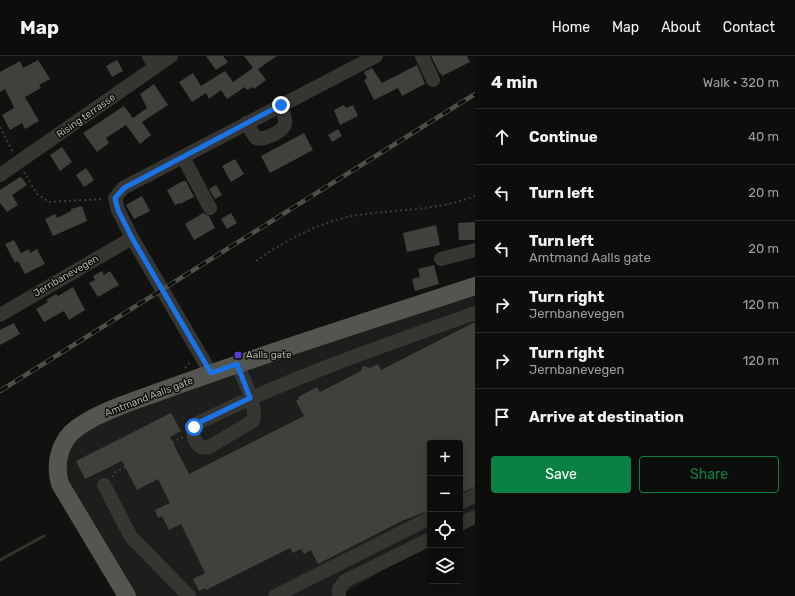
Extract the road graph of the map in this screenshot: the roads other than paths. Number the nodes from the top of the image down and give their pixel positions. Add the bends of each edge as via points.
1 (171, 56) edge
2 (376, 56) edge
3 (422, 56) edge
4 (152, 61) edge
5 (433, 80) dead end
6 (281, 105) junction
7 (246, 123) junction
8 (183, 156) junction
9 (0, 175) edge
10 (210, 208) dead end
11 (132, 238) junction
12 (475, 250) edge
13 (441, 259) dead end
14 (475, 286) edge
15 (475, 312) edge
16 (0, 315) edge
17 (237, 364) junction
18 (211, 373) junction
19 (250, 398) junction
20 (104, 486) road end
21 (475, 495) edge
22 (463, 501) edge
23 (427, 520) edge
24 (427, 540) edge
25 (295, 591) edge
26 (127, 596) edge
27 (189, 596) edge
28 (275, 596) edge
29 (339, 596) edge

1 - 4 street, Rising terrasse
2 - 6 street
3 - 5 street
4 - 9 street, Rising terrasse
6 - 7 street
6 - 7 street via 286,124 284,128 263,139 256,138
7 - 8 street
8 - 10 street
8 - 11 street via 124,188 115,198
11 - 16 street, Jernbanevegen
11 - 18 street
12 - 13 street
14 - 17 main road, Amtmand Aalls gate
15 - 19 street
17 - 18 main road, Amtmand Aalls gate
17 - 19 street
18 - 26 main road, Amtmand Aalls gate via 92,420 72,433 61,448 58,466 60,484
19 - 19 street via 198,423 193,432 198,445 209,447 249,425 256,410
20 - 27 street via 131,537
21 - 22 street
23 - 25 street
24 - 29 street via 345,581 338,589
25 - 28 street

